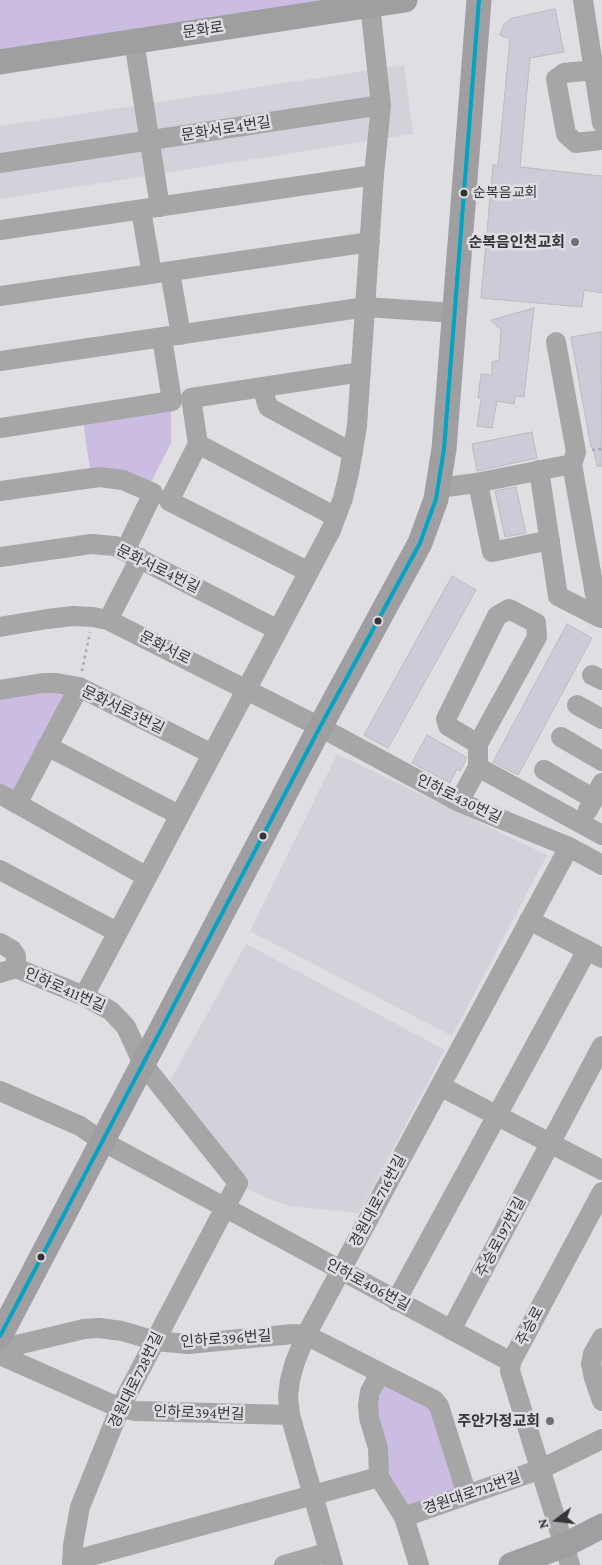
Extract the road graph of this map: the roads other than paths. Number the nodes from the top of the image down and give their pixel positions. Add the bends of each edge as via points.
1 (406, 0) edge
2 (479, 0) edge
3 (583, 0) edge
4 (370, 5) junction
5 (314, 7) edge
6 (134, 41) junction
7 (0, 62) edge
8 (594, 70) junction
9 (381, 105) junction
10 (602, 123) edge
11 (150, 140) junction
12 (602, 140) edge
13 (0, 163) edge
14 (374, 175) junction
15 (151, 208) junction
16 (0, 230) edge
17 (370, 242) junction
18 (161, 273) junction
19 (0, 296) edge
20 (366, 307) junction
21 (455, 313) junction
22 (171, 336) junction
23 (556, 342) dead end
24 (0, 362) edge
25 (361, 372) junction
26 (262, 387) junction
27 (0, 428) edge
28 (198, 444) junction
29 (353, 453) junction
30 (572, 464) junction
31 (539, 470) junction
32 (439, 488) junction
33 (0, 491) edge
34 (480, 493) dead end
35 (161, 497) junction
36 (336, 517) junction
37 (550, 540) junction
38 (132, 554) junction
39 (0, 557) edge
40 (309, 572) junction
41 (601, 617) edge
42 (101, 618) junction
43 (0, 627) edge
44 (278, 630) junction
45 (79, 687) junction
46 (0, 690) edge
47 (246, 690) junction
48 (577, 705) dead end
49 (602, 719) edge
50 (320, 727) junction
51 (561, 737) dead end
52 (478, 744) junction
53 (47, 746) junction
54 (212, 754) junction
55 (602, 761) edge
56 (478, 767) junction
57 (544, 770) dead end
58 (598, 791) edge
59 (8, 799) edge
60 (459, 802) junction
61 (179, 815) junction
62 (581, 823) junction
63 (602, 835) edge
64 (569, 847) junction
65 (602, 865) edge
66 (0, 870) edge
67 (147, 877) junction
68 (529, 920) junction
69 (117, 932) junction
70 (0, 943) edge
71 (594, 954) edge
72 (8, 971) edge
73 (84, 996) junction
74 (602, 1046) edge
75 (144, 1064) junction
76 (440, 1086) junction
77 (0, 1091) edge
78 (497, 1116) junction
79 (102, 1141) junction
80 (550, 1143) junction
81 (602, 1170) edge
82 (602, 1192) edge
83 (225, 1208) junction
84 (341, 1270) junction
85 (396, 1301) junction
86 (451, 1330) junction
87 (306, 1335) junction
88 (0, 1336) edge
89 (602, 1338) edge
90 (156, 1341) junction
91 (0, 1349) edge
92 (0, 1355) edge
93 (511, 1362) junction
94 (380, 1373) junction
95 (602, 1401) edge
96 (120, 1408) junction
97 (290, 1416) junction
98 (602, 1439) edge
99 (541, 1469) junction
100 (379, 1477) junction
101 (312, 1495) junction
102 (467, 1495) junction
103 (404, 1517) junction
104 (602, 1526) edge
105 (567, 1555) edge
106 (331, 1559) edge
107 (72, 1563) edge
108 (284, 1565) edge
109 (419, 1565) edge
110 (511, 1565) edge

1 - 4 main road, 문화로
2 - 21 main road
3 - 8 street
4 - 5 main road, 문화로
4 - 9 street
5 - 6 main road, 문화로
6 - 7 main road, 문화로
6 - 11 street
8 - 10 street
8 - 12 street via 564,73 556,79 566,134 576,143
9 - 11 street, 문화서로4번길
9 - 14 street
11 - 13 street, 문화서로4번길
11 - 15 street
14 - 15 street
14 - 17 street
15 - 16 street
15 - 18 street
17 - 18 street
17 - 20 street
18 - 19 street
18 - 22 street
20 - 21 street
20 - 22 street
20 - 25 street
21 - 32 main road
22 - 24 street
22 - 27 street via 172,401
23 - 30 street via 576,452
25 - 26 street
25 - 29 street
26 - 28 street via 191,398
26 - 29 street via 268,406
28 - 35 street
28 - 36 street
29 - 36 street
30 - 31 street
30 - 41 street
31 - 32 street
31 - 37 street
32 - 50 main road via 420,542
33 - 35 street via 99,478 123,480
34 - 37 street via 492,552
35 - 38 street
35 - 40 street
36 - 40 street
37 - 41 street via 558,596
38 - 39 street, 문화서로4번길 via 109,545 91,544
38 - 42 street
38 - 44 street, 문화서로4번길
40 - 44 street
42 - 43 street via 47,619
42 - 47 street, 문화서로
44 - 47 street
45 - 46 street, 문화서로3번길 via 43,683
45 - 53 street
45 - 54 street, 문화서로3번길
47 - 50 street, 문화서로
47 - 54 street
48 - 49 street
50 - 60 street, 인하로430번길
50 - 75 main road
51 - 55 street
52 - 52 street via 448,726 446,719 497,616 509,609 536,623 537,637
52 - 56 street
53 - 59 street
53 - 61 street
54 - 61 street
56 - 60 street
56 - 62 street
57 - 58 street
58 - 62 street
59 - 67 street
60 - 64 street, 인하로430번길
61 - 67 street
62 - 63 street
64 - 65 street, 인하로430번길
64 - 68 street, 경원대로716번길
66 - 69 street
67 - 69 street
68 - 71 street
68 - 76 street, 경원대로716번길
69 - 73 street
70 - 72 street, 인하로411번길 via 16,956
71 - 78 street
72 - 73 street, 인하로411번길
73 - 75 street, 인하로411번길 via 111,1011 126,1027
74 - 80 street, 주승로197번길
75 - 79 main road
75 - 83 street via 238,1183
76 - 78 street
76 - 84 street, 경원대로716번길
77 - 79 street, 인하로406번길 via 80,1126
78 - 80 street
78 - 85 street
79 - 83 street, 인하로406번길
79 - 88 main road
80 - 81 street
80 - 86 street, 주승로197번길
82 - 93 street, 주승로
83 - 84 street, 인하로406번길
83 - 90 street, 경원대로728번길
84 - 85 street, 인하로406번길
84 - 87 street, 경원대로716번길
85 - 86 street, 인하로406번길
86 - 93 street, 인하로406번길
87 - 90 street, 인하로396번길 via 188,1344
87 - 94 street
87 - 97 street, 경원대로716번길 via 290,1380
89 - 95 street via 591,1364
90 - 91 street, 인하로396번길 via 122,1330 99,1328
90 - 96 street, 경원대로728번길
92 - 96 street, 인하로394번길
93 - 99 street, 주승로 via 510,1370
94 - 100 street via 370,1392 368,1405 378,1448
94 - 102 street via 434,1400 439,1406
96 - 97 street, 인하로394번길
96 - 107 street, 경원대로728번길 via 80,1507
97 - 101 street, 경원대로716번길
98 - 99 street
99 - 102 street, 경원대로712번길
99 - 105 street, 주승로
100 - 101 street
100 - 103 street, 경원대로712번길
101 - 106 street, 경원대로716번길
101 - 107 street, 경원대로728번길
102 - 103 street, 경원대로712번길
103 - 109 street, 경원대로712번길
104 - 105 main road
105 - 110 main road
106 - 108 street

